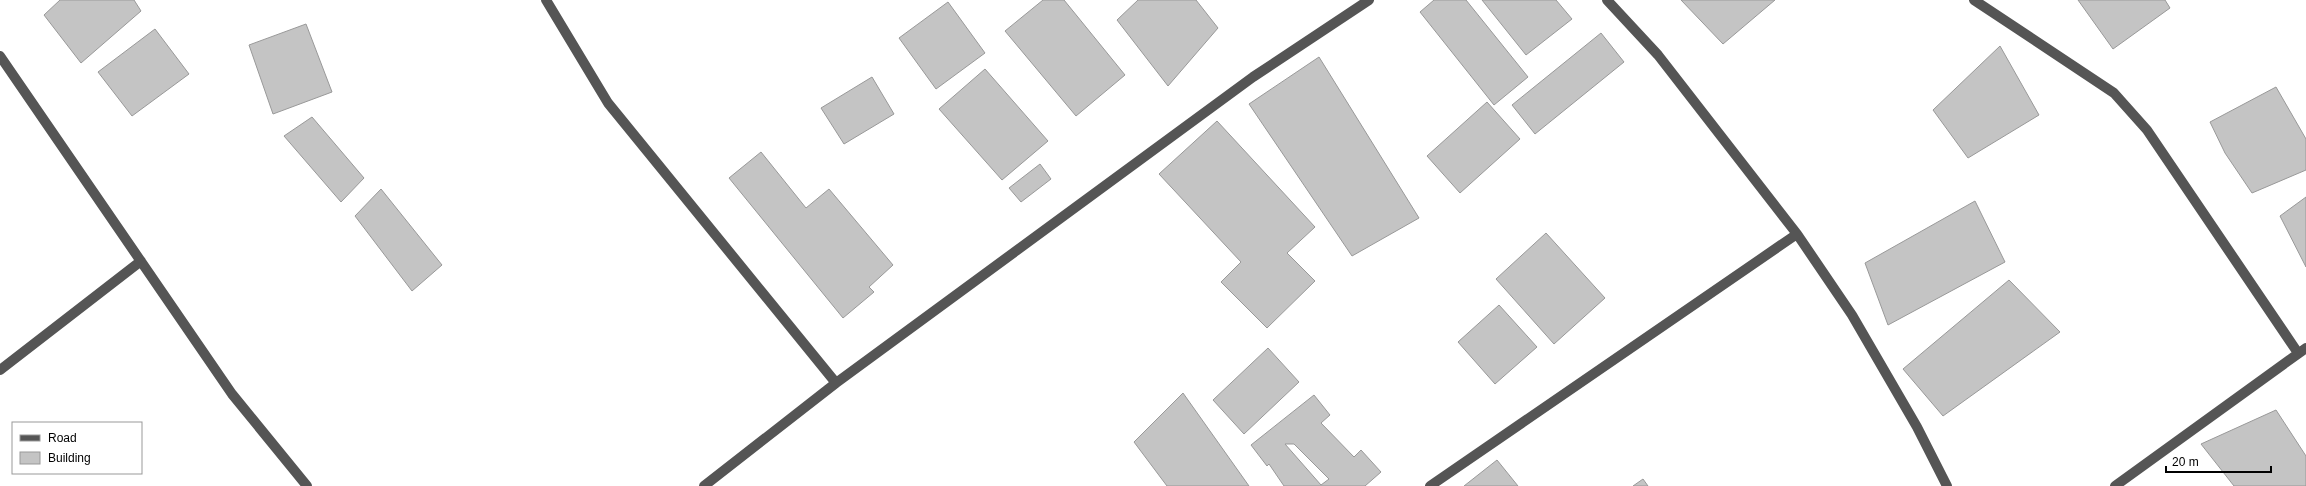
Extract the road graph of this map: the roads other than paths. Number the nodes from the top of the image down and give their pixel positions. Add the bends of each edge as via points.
1 (546, 0) edge
2 (1368, 0) edge
3 (1607, 0) edge
4 (1974, 0) edge
5 (0, 56) edge
6 (1797, 234) junction
7 (141, 261) junction
8 (2302, 350) edge
9 (0, 370) edge
10 (836, 383) junction
11 (307, 486) edge
12 (704, 486) edge
13 (1430, 486) edge
14 (1947, 486) edge
15 (2115, 486) edge

1 - 10 street via 597,89
2 - 10 street via 1253,77
3 - 6 street via 1658,55
4 - 8 street via 2114,93 2147,130
5 - 7 street
6 - 13 street
6 - 14 street via 1852,315 1917,427
7 - 9 street
7 - 11 street via 232,394
8 - 15 street
10 - 12 street

